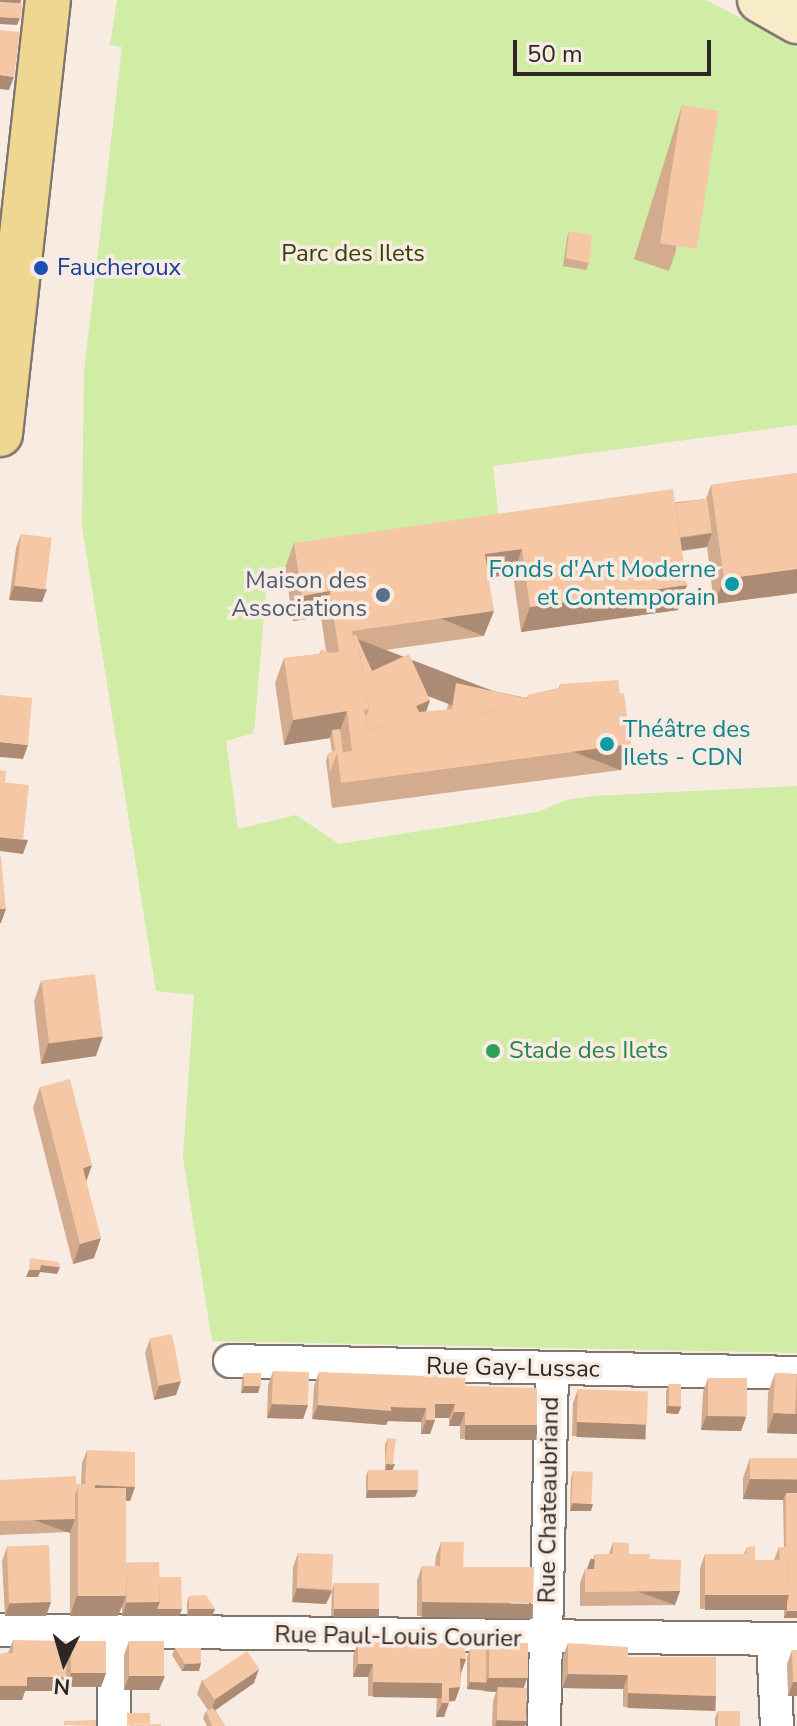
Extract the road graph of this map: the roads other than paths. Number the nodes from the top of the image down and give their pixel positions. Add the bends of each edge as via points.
1 (48, 0) edge
2 (760, 0) edge
3 (797, 21) edge
4 (0, 434) edge
5 (230, 1361) dead end
6 (552, 1370) junction
7 (797, 1373) edge
8 (0, 1630) edge
9 (114, 1632) junction
10 (545, 1638) junction
11 (785, 1639) edge
12 (114, 1726) edge
13 (544, 1726) edge
14 (777, 1726) edge

1 - 4 main road
2 - 3 street
5 - 6 street, Rue Gay-Lussac
6 - 7 street, Rue Gay-Lussac
6 - 10 street, Rue Chateaubriand
8 - 9 street, Rue Paul-Louis Courier
9 - 10 street, Rue Paul-Louis Courier
9 - 12 street
10 - 11 street, Rue Paul-Louis Courier
10 - 13 street, Rue Chateaubriand
11 - 14 street

